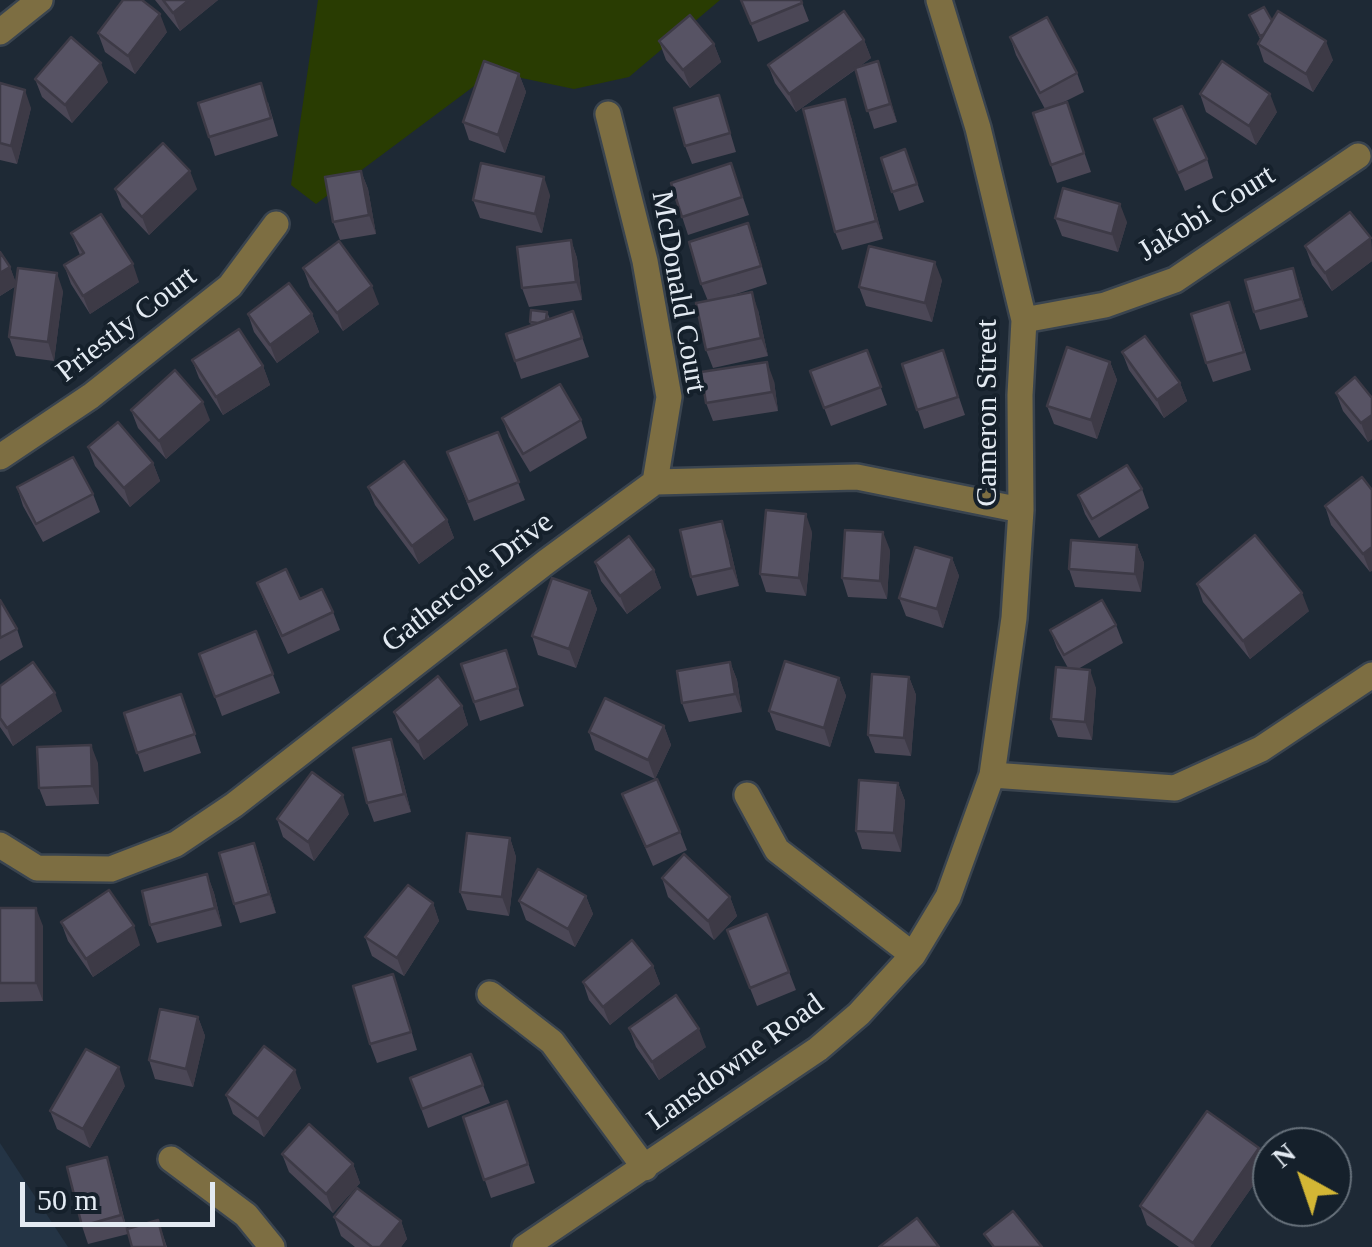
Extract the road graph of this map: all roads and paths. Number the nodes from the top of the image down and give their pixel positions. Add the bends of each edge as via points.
1 (40, 0) edge
2 (939, 0) edge
3 (0, 32) edge
4 (608, 114) dead end
5 (1358, 156) dead end
6 (276, 224) dead end
7 (1024, 320) junction
8 (0, 457) edge
9 (655, 482) junction
10 (1021, 510) junction
11 (1372, 674) edge
12 (992, 775) junction
13 (747, 795) dead end
14 (0, 845) edge
15 (912, 955) junction
16 (490, 994) dead end
17 (170, 1159) dead end
18 (645, 1168) junction
19 (272, 1247) edge
20 (525, 1247) edge

1 - 3 street
2 - 7 street, Cameron Street
4 - 9 street, McDonald Court via 645,261 669,398
5 - 7 street, Jakobi Court via 1175,280 1105,306
6 - 8 street, Priestly Court via 230,286 92,396
7 - 10 street, Cameron Street
9 - 10 street via 857,477
9 - 14 street, Gathercole Drive via 176,844 111,869 37,868
10 - 12 street, Cameron Street
11 - 12 street via 1261,748 1174,788
12 - 15 street, Lansdowne Road via 948,897
13 - 15 street via 777,850
15 - 18 street, Lansdowne Road via 818,1049
16 - 18 street via 552,1042
17 - 19 street via 246,1214
18 - 20 street, Lansdowne Road

